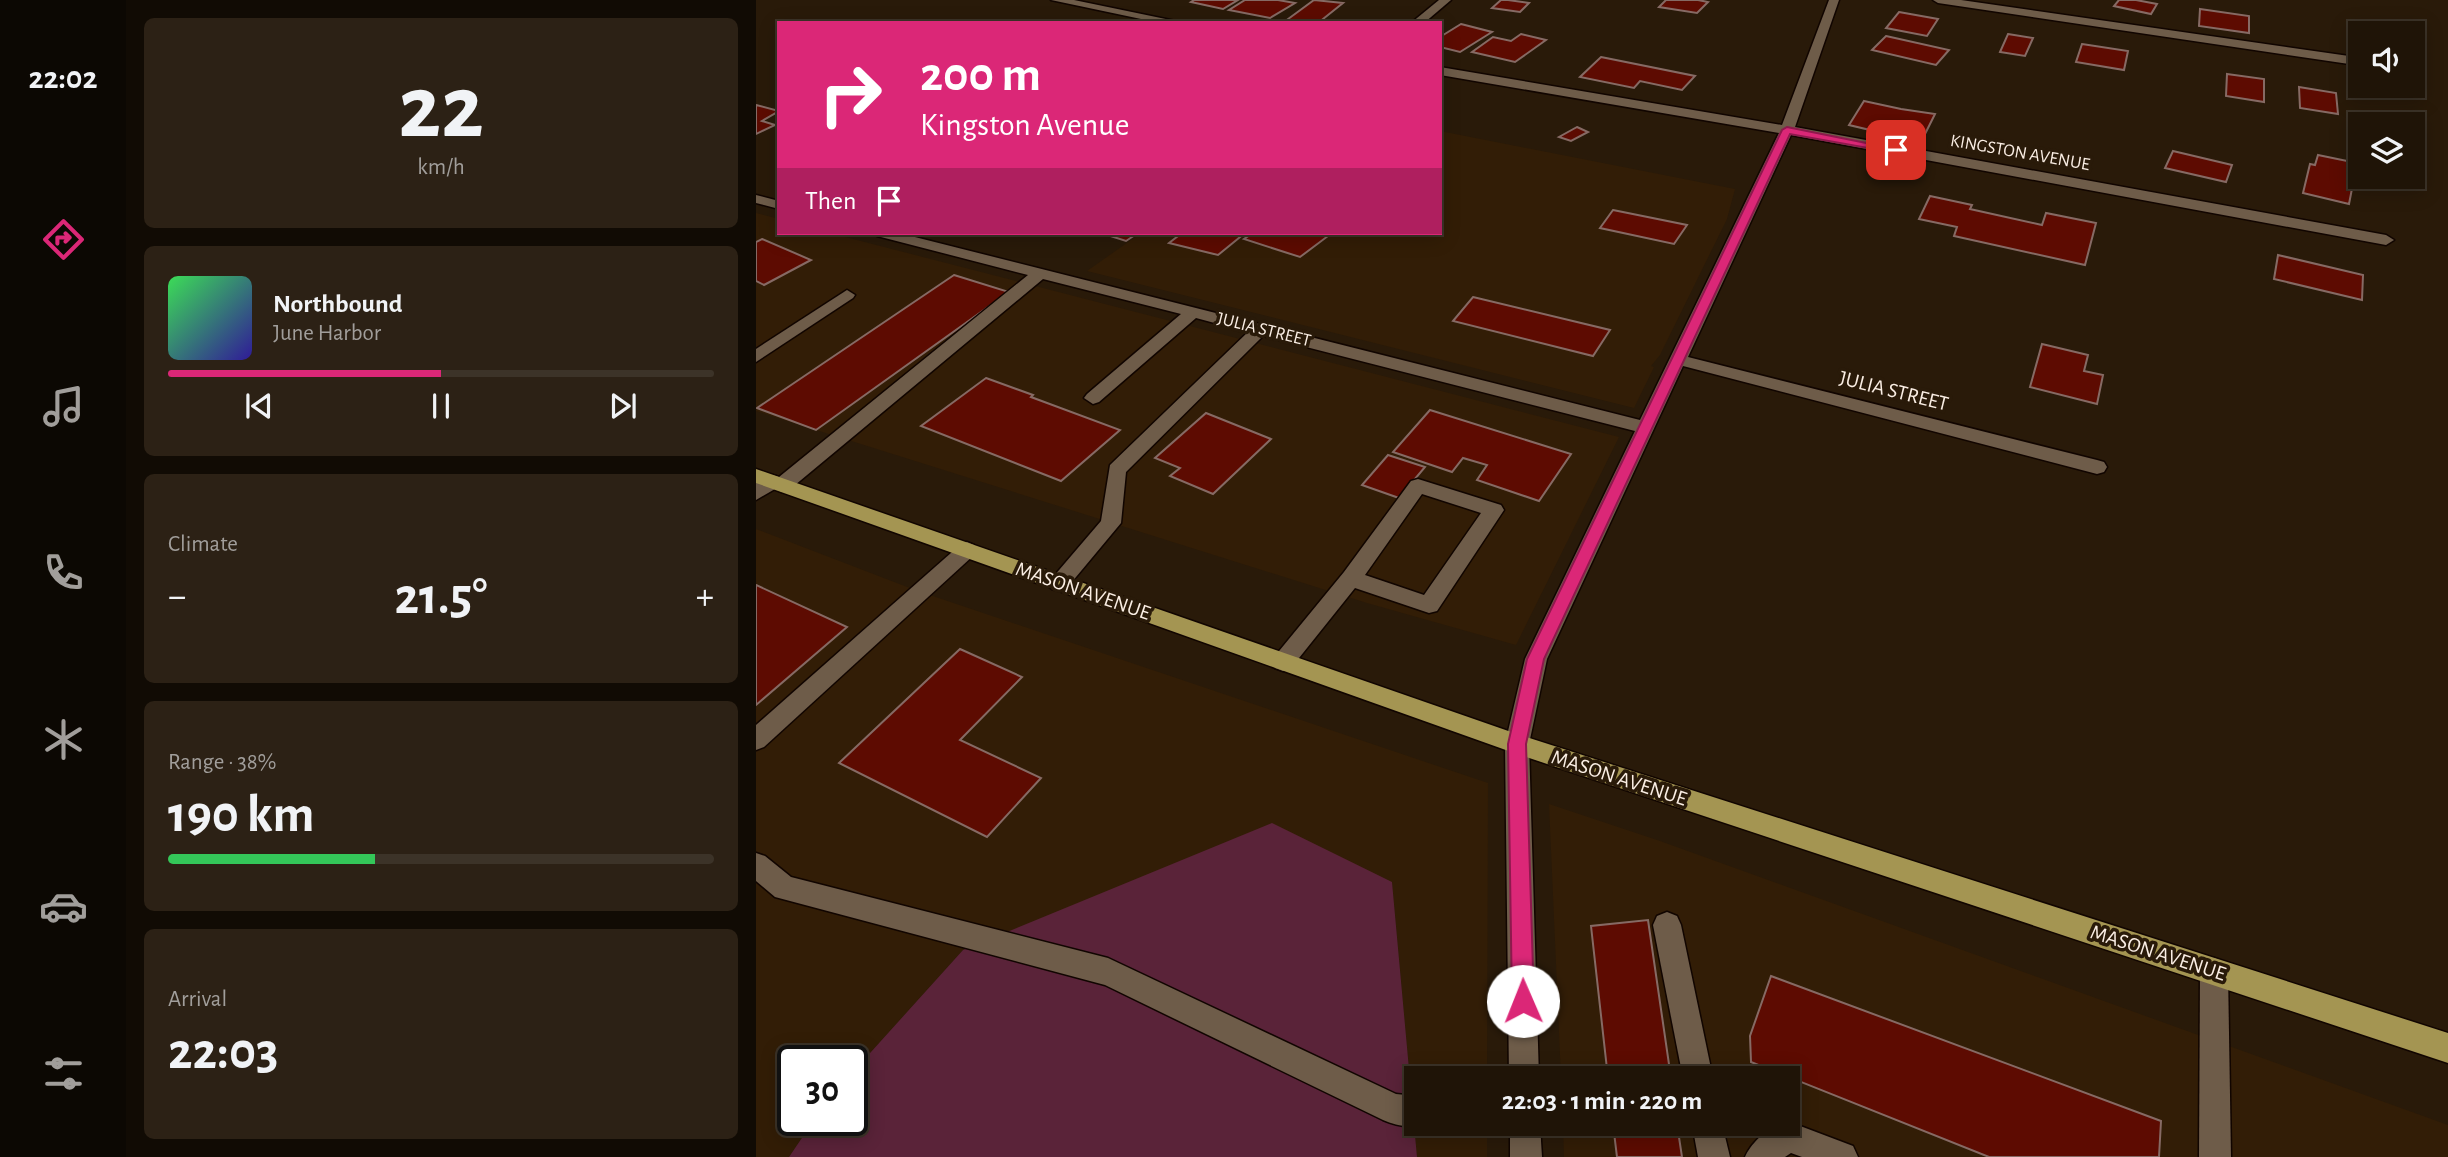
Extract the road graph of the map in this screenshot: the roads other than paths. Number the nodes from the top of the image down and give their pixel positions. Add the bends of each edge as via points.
1 (1056, 0) edge
2 (1446, 0) edge
3 (1834, 0) edge
4 (1938, 0) edge
5 (1142, 7) dead end
6 (1131, 13) junction
7 (1169, 21) edge
8 (1420, 21) edge
9 (2348, 60) edge
10 (1442, 71) edge
11 (1787, 130) junction
12 (756, 200) edge
13 (777, 205) edge
14 (890, 235) edge
15 (2386, 240) dead end
16 (1040, 273) junction
17 (847, 295) dead end
18 (1194, 312) junction
19 (1261, 329) junction
20 (756, 356) edge
21 (1679, 359) junction
22 (1093, 398) dead end
23 (1646, 428) junction
24 (2097, 467) dead end
25 (766, 484) edge
26 (967, 550) junction
27 (1351, 578) junction
28 (1059, 583) junction
29 (1283, 662) junction
30 (756, 740) edge
31 (1517, 744) junction
32 (756, 866) edge
33 (1667, 925) dead end
34 (2214, 972) junction
35 (2448, 1048) edge
36 (1524, 1066) edge
37 (1696, 1066) edge
38 (1404, 1110) edge
39 (1525, 1136) edge
40 (1710, 1136) edge
41 (1526, 1157) edge
42 (1714, 1157) edge
43 (1761, 1157) edge
44 (1842, 1157) edge
45 (2215, 1157) edge

1 - 6 street
2 - 8 street
3 - 11 street
4 - 9 street
5 - 6 street
6 - 7 street
10 - 11 street, KINGSTON AVENUE
11 - 15 street, KINGSTON AVENUE
11 - 21 street
12 - 13 street
14 - 16 street, JULIA STREET
16 - 18 street, JULIA STREET
16 - 25 street
17 - 20 street
18 - 19 street, JULIA STREET
18 - 22 street
19 - 23 street, JULIA STREET
19 - 28 street via 1117,470 1111,523
21 - 23 street
21 - 24 street, JULIA STREET
23 - 31 street via 1536,659
25 - 26 main road, MASON AVENUE
26 - 28 main road, MASON AVENUE
26 - 30 street
27 - 27 street via 1418,486 1494,510 1429,605
27 - 29 street
28 - 29 main road, MASON AVENUE
29 - 31 main road, MASON AVENUE
31 - 34 main road, MASON AVENUE
31 - 36 street
32 - 38 street via 784,888 1108,972
33 - 37 street
34 - 35 main road, MASON AVENUE
34 - 45 street
39 - 41 street
40 - 42 street
43 - 44 street via 1787,1136

